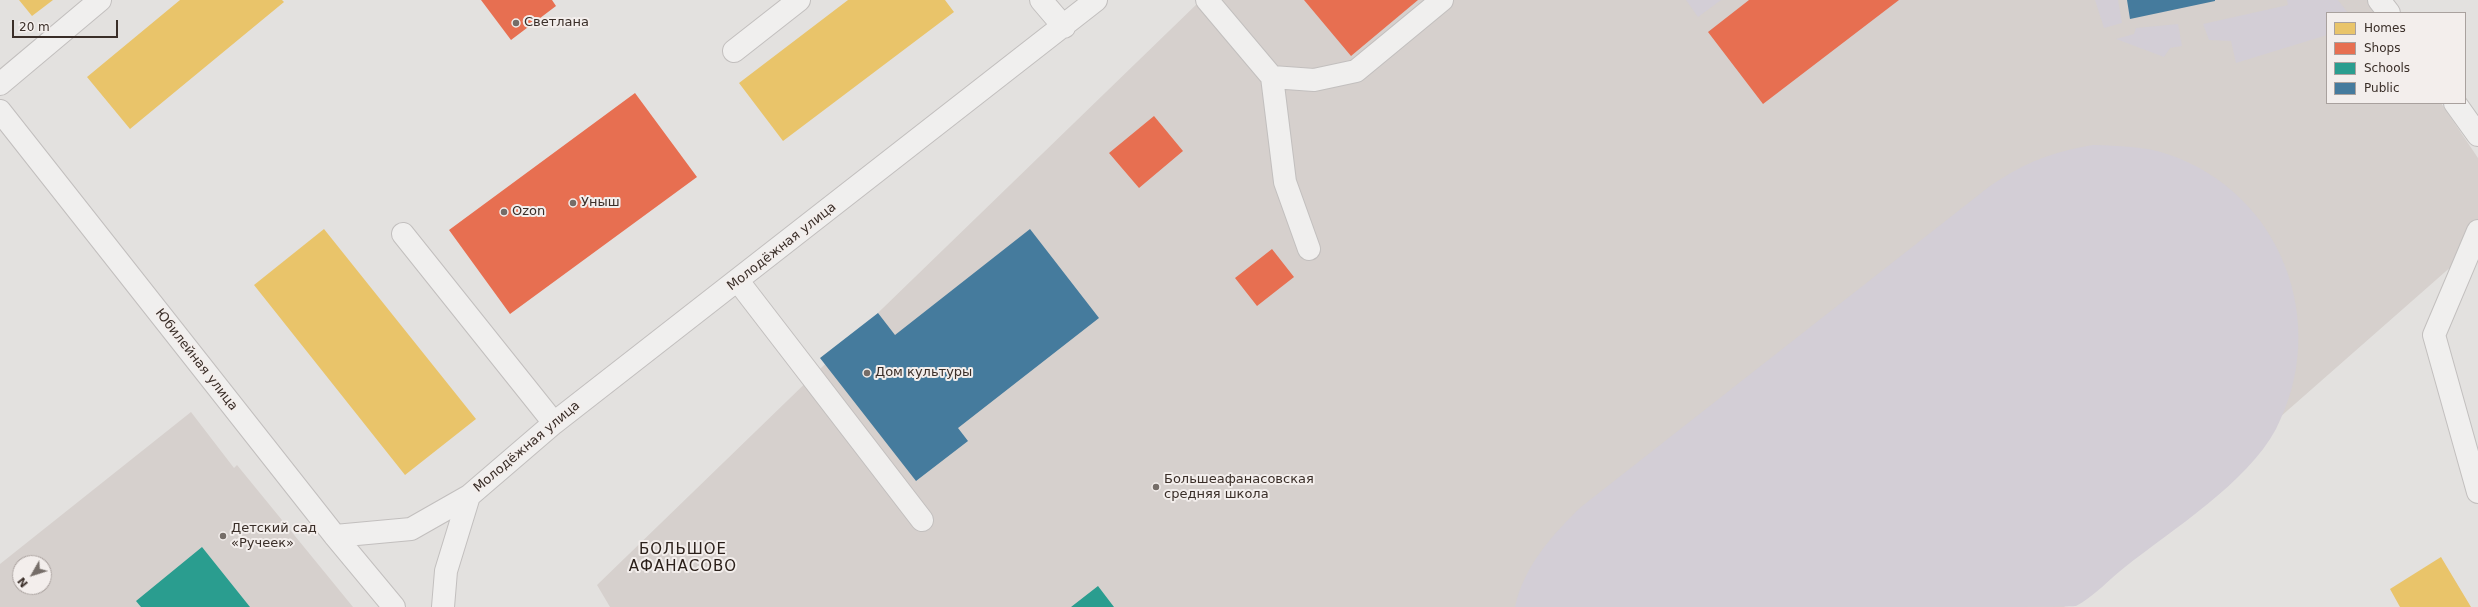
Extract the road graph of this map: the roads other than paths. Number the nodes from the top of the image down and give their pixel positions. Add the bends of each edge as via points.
1 (100, 0) edge
2 (800, 0) edge
3 (1042, 0) edge
4 (1096, 0) edge
5 (1207, 0) edge
6 (1442, 0) edge
7 (2379, 0) edge
8 (2388, 12) edge
9 (1064, 27) junction
10 (734, 51) dead end
11 (1272, 77) junction
12 (0, 84) edge
13 (2456, 104) edge
14 (0, 110) edge
15 (2478, 136) edge
16 (2478, 231) edge
17 (404, 234) dead end
18 (1309, 250) dead end
19 (738, 281) junction
20 (554, 423) junction
21 (2478, 492) edge
22 (469, 496) junction
23 (922, 520) dead end
24 (335, 536) junction
25 (394, 607) edge
26 (443, 607) edge

1 - 12 street
2 - 10 street
3 - 9 street
4 - 9 street, Молодёжная улица
5 - 11 street
6 - 11 street via 1356,71 1314,80
7 - 8 street
9 - 19 street, Молодёжная улица
11 - 18 street via 1285,182
13 - 15 street
14 - 24 street, Юбилейная улица
16 - 21 street via 2434,335
17 - 20 street
19 - 20 street, Молодёжная улица
19 - 23 street
20 - 22 street, Молодёжная улица
22 - 24 street, Молодёжная улица via 411,529
22 - 26 street, Молодёжная улица via 446,570
24 - 25 street, Юбилейная улица

